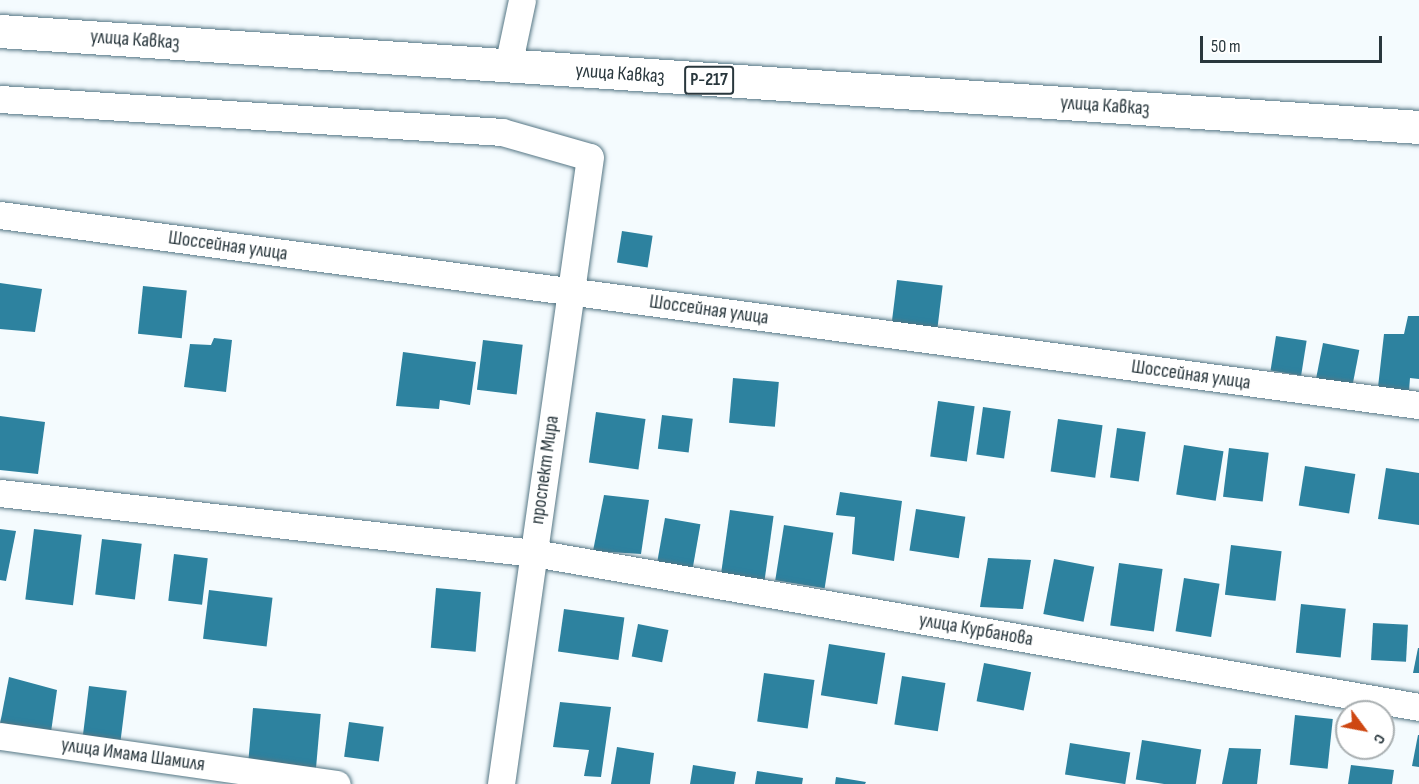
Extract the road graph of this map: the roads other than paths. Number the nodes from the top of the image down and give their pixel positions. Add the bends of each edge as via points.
1 (522, 0) edge
2 (0, 31) edge
3 (508, 66) junction
4 (0, 99) edge
5 (1419, 126) edge
6 (0, 215) edge
7 (571, 292) junction
8 (1419, 405) edge
9 (0, 493) edge
10 (534, 553) junction
11 (1419, 707) edge
12 (0, 736) edge
13 (337, 784) edge
14 (501, 784) edge

1 - 3 street
2 - 3 highway, улица Кавказ / Р-217
3 - 5 highway, улица Кавказ / Р-217
4 - 7 street, проспект Мира via 502,132 590,157
6 - 7 street, Шоссейная улица
7 - 8 street, Шоссейная улица
7 - 10 street, проспект Мира
9 - 10 street, улица Курбанова
10 - 11 street, улица Курбанова
10 - 14 street, проспект Мира
12 - 13 street, улица Имама Шамиля

